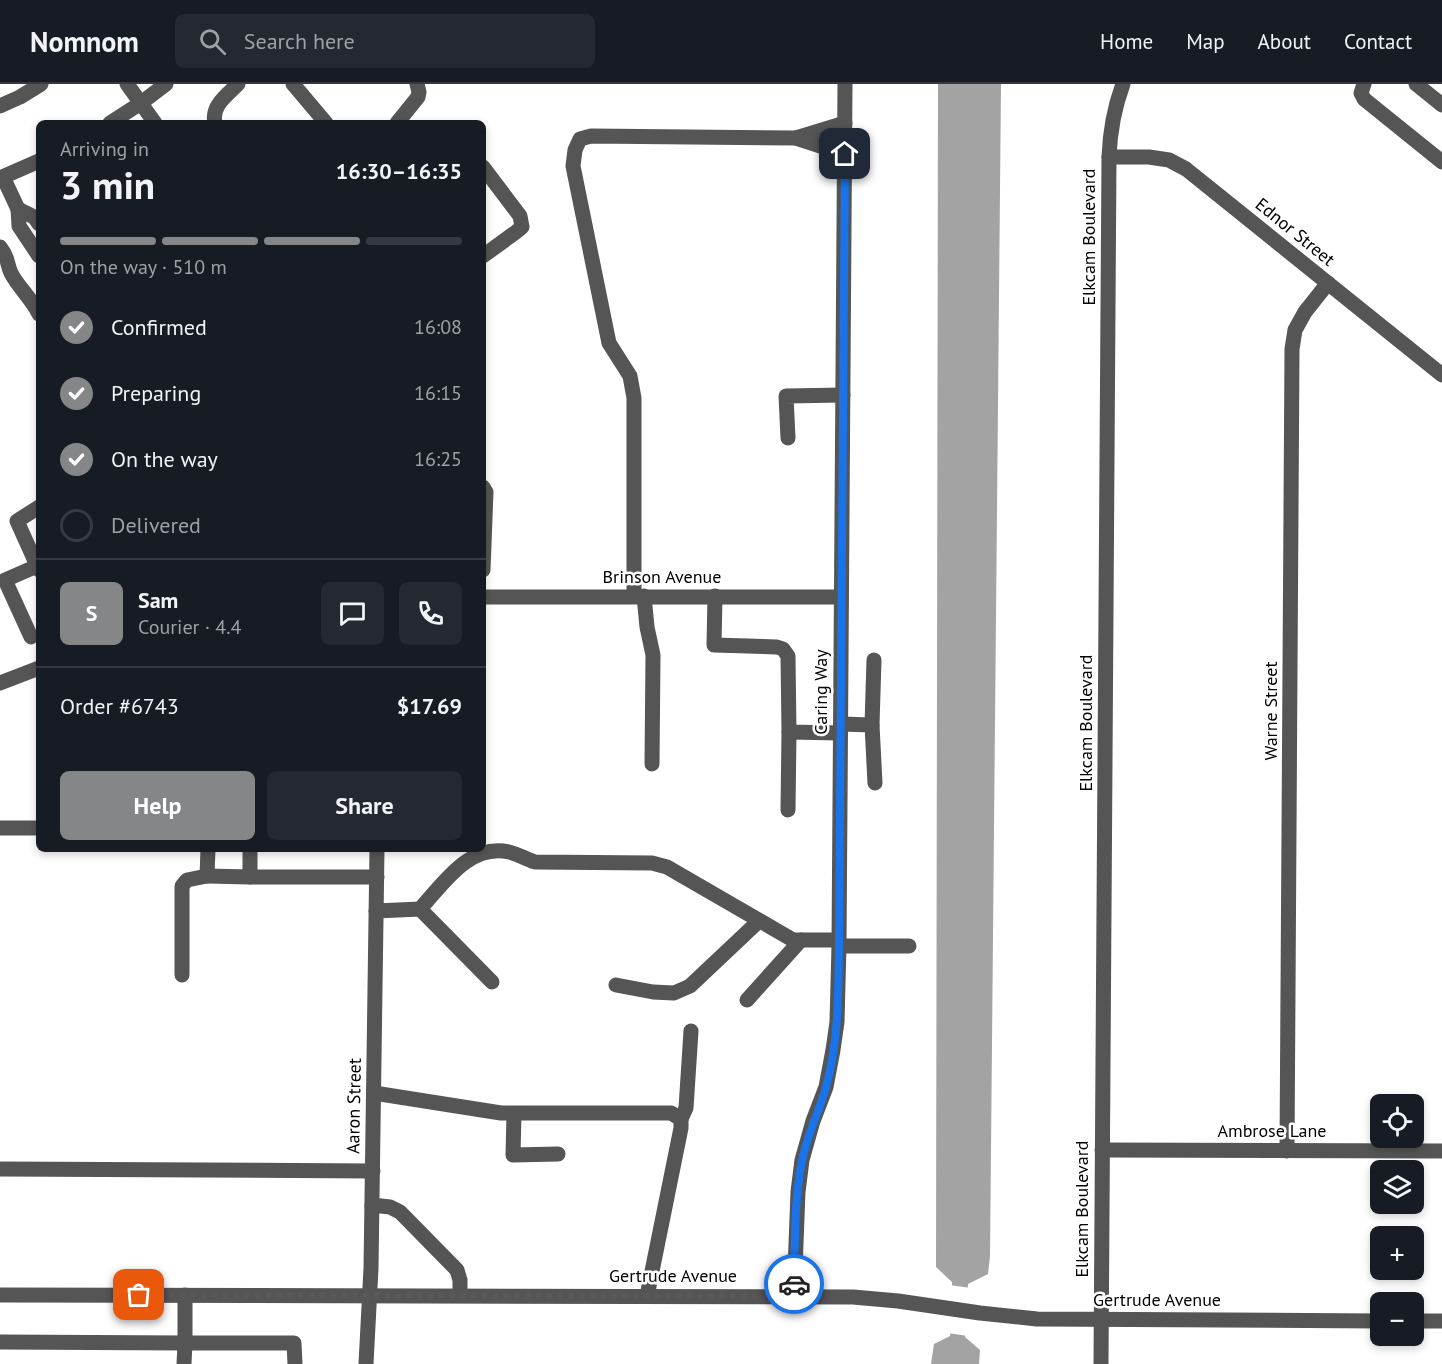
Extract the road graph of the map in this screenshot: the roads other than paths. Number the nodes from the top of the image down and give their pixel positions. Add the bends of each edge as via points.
1 (41, 84) edge
2 (127, 84) edge
3 (166, 84) edge
4 (238, 84) edge
5 (293, 84) edge
6 (417, 84) edge
7 (845, 84) edge
8 (1123, 84) edge
9 (1364, 84) edge
10 (1416, 84) edge
11 (141, 103) junction
12 (1442, 105) edge
13 (0, 106) edge
14 (115, 120) edge
15 (153, 120) edge
16 (214, 120) edge
17 (323, 120) edge
18 (399, 120) edge
19 (845, 123) junction
20 (796, 138) junction
21 (845, 154) junction
22 (1109, 157) junction
23 (36, 162) edge
24 (1442, 162) edge
25 (486, 171) edge
26 (1, 178) edge
27 (18, 209) junction
28 (36, 220) edge
29 (0, 247) edge
30 (36, 252) edge
31 (486, 254) edge
32 (6, 270) edge
33 (1328, 283) junction
34 (36, 310) edge
35 (1442, 375) edge
36 (843, 395) junction
37 (788, 438) dead end
38 (36, 509) edge
39 (36, 564) edge
40 (36, 569) edge
41 (3, 581) edge
42 (639, 596) junction
43 (715, 596) junction
44 (486, 597) edge
45 (841, 597) junction
46 (31, 637) dead end
47 (874, 660) dead end
48 (36, 669) edge
49 (0, 683) edge
50 (872, 724) junction
51 (841, 729) junction
52 (789, 732) junction
53 (652, 764) dead end
54 (876, 783) dead end
55 (788, 810) dead end
56 (0, 828) edge
57 (36, 828) edge
58 (208, 852) edge
59 (250, 852) edge
60 (377, 852) edge
61 (484, 852) edge
62 (486, 852) edge
63 (207, 876) junction
64 (250, 877) junction
65 (377, 877) junction
66 (420, 909) junction
67 (376, 911) junction
68 (759, 921) junction
69 (801, 940) junction
70 (839, 943) junction
71 (909, 946) dead end
72 (182, 975) dead end
73 (492, 982) dead end
74 (616, 985) dead end
75 (747, 1000) dead end
76 (691, 1031) dead end
77 (374, 1093) junction
78 (514, 1114) junction
79 (681, 1119) junction
80 (1102, 1150) junction
81 (1287, 1151) junction
82 (1442, 1151) edge
83 (558, 1154) dead end
84 (0, 1169) edge
85 (373, 1171) junction
86 (372, 1205) junction
87 (0, 1294) edge
88 (185, 1295) junction
89 (370, 1295) junction
90 (460, 1295) junction
91 (646, 1296) junction
92 (794, 1296) junction
93 (1101, 1319) junction
94 (1370, 1320) edge
95 (1424, 1321) edge
96 (1442, 1321) edge
97 (0, 1342) edge
98 (185, 1343) junction
99 (184, 1364) edge
100 (295, 1364) edge
101 (366, 1364) edge
102 (1101, 1364) edge

1 - 13 street
2 - 11 street
3 - 11 street
4 - 16 street via 214,109
5 - 17 street
6 - 18 street via 418,97
7 - 19 street, Caring Way
8 - 22 street, Elkcam Boulevard via 1110,134
9 - 24 street via 1364,99
10 - 12 street
11 - 14 street
11 - 15 street
19 - 20 street
19 - 21 street, Caring Way
20 - 21 street
20 - 42 street via 591,136 580,139 575,150 573,166 609,343 630,376
21 - 36 street, Caring Way
22 - 33 street, Ednor Street via 1169,160 1186,169
22 - 80 street, Elkcam Boulevard
23 - 26 street
25 - 31 street via 520,216 522,226
26 - 27 street
27 - 28 street
27 - 30 street via 19,226
29 - 32 street via 7,255
32 - 34 street
33 - 35 street, Ednor Street
33 - 81 street, Warne Street via 1295,330 1292,350
36 - 37 street via 786,396
36 - 45 street, Caring Way
38 - 39 street via 17,521
40 - 41 street
41 - 46 street
42 - 43 street, Brinson Avenue
42 - 44 street, Brinson Avenue
42 - 53 street via 653,655
43 - 45 street, Brinson Avenue
43 - 52 street via 714,645 777,647 788,656
45 - 51 street, Caring Way
47 - 50 street
48 - 49 street
50 - 51 street
50 - 54 street
51 - 52 street
51 - 70 street, Caring Way
52 - 55 street
56 - 57 street
58 - 63 street
59 - 64 street
60 - 65 street, Aaron Street
61 - 66 street via 459,867
62 - 68 street via 510,852 535,862 652,863 667,867
63 - 64 street
63 - 72 street via 187,880 182,886
64 - 65 street
65 - 67 street, Aaron Street
66 - 67 street
66 - 73 street
67 - 77 street, Aaron Street
68 - 69 street via 793,940
68 - 74 street via 682,990 653,992
69 - 70 street
69 - 75 street
70 - 71 street
70 - 92 street, Caring Way via 833,1050 826,1087 802,1161 798,1192
76 - 79 street via 686,1108
77 - 78 street
77 - 85 street, Aaron Street
78 - 79 street via 671,1113
78 - 83 street via 513,1155
79 - 91 street
80 - 81 street, Ambrose Lane
80 - 93 street, Elkcam Boulevard
81 - 82 street, Ambrose Lane
84 - 85 street
85 - 86 street, Aaron Street
86 - 89 street, Aaron Street
86 - 90 street via 399,1212 457,1270
87 - 88 street, Gertrude Avenue
88 - 89 street, Gertrude Avenue
88 - 98 street
89 - 90 street, Gertrude Avenue
89 - 101 street, Aaron Street
90 - 91 street, Gertrude Avenue
91 - 92 street, Gertrude Avenue
92 - 93 street, Gertrude Avenue via 876,1298 1037,1319
93 - 94 street, Gertrude Avenue
93 - 102 street, Elkcam Boulevard
95 - 96 street
97 - 98 street
98 - 99 street
98 - 100 street via 294,1343

